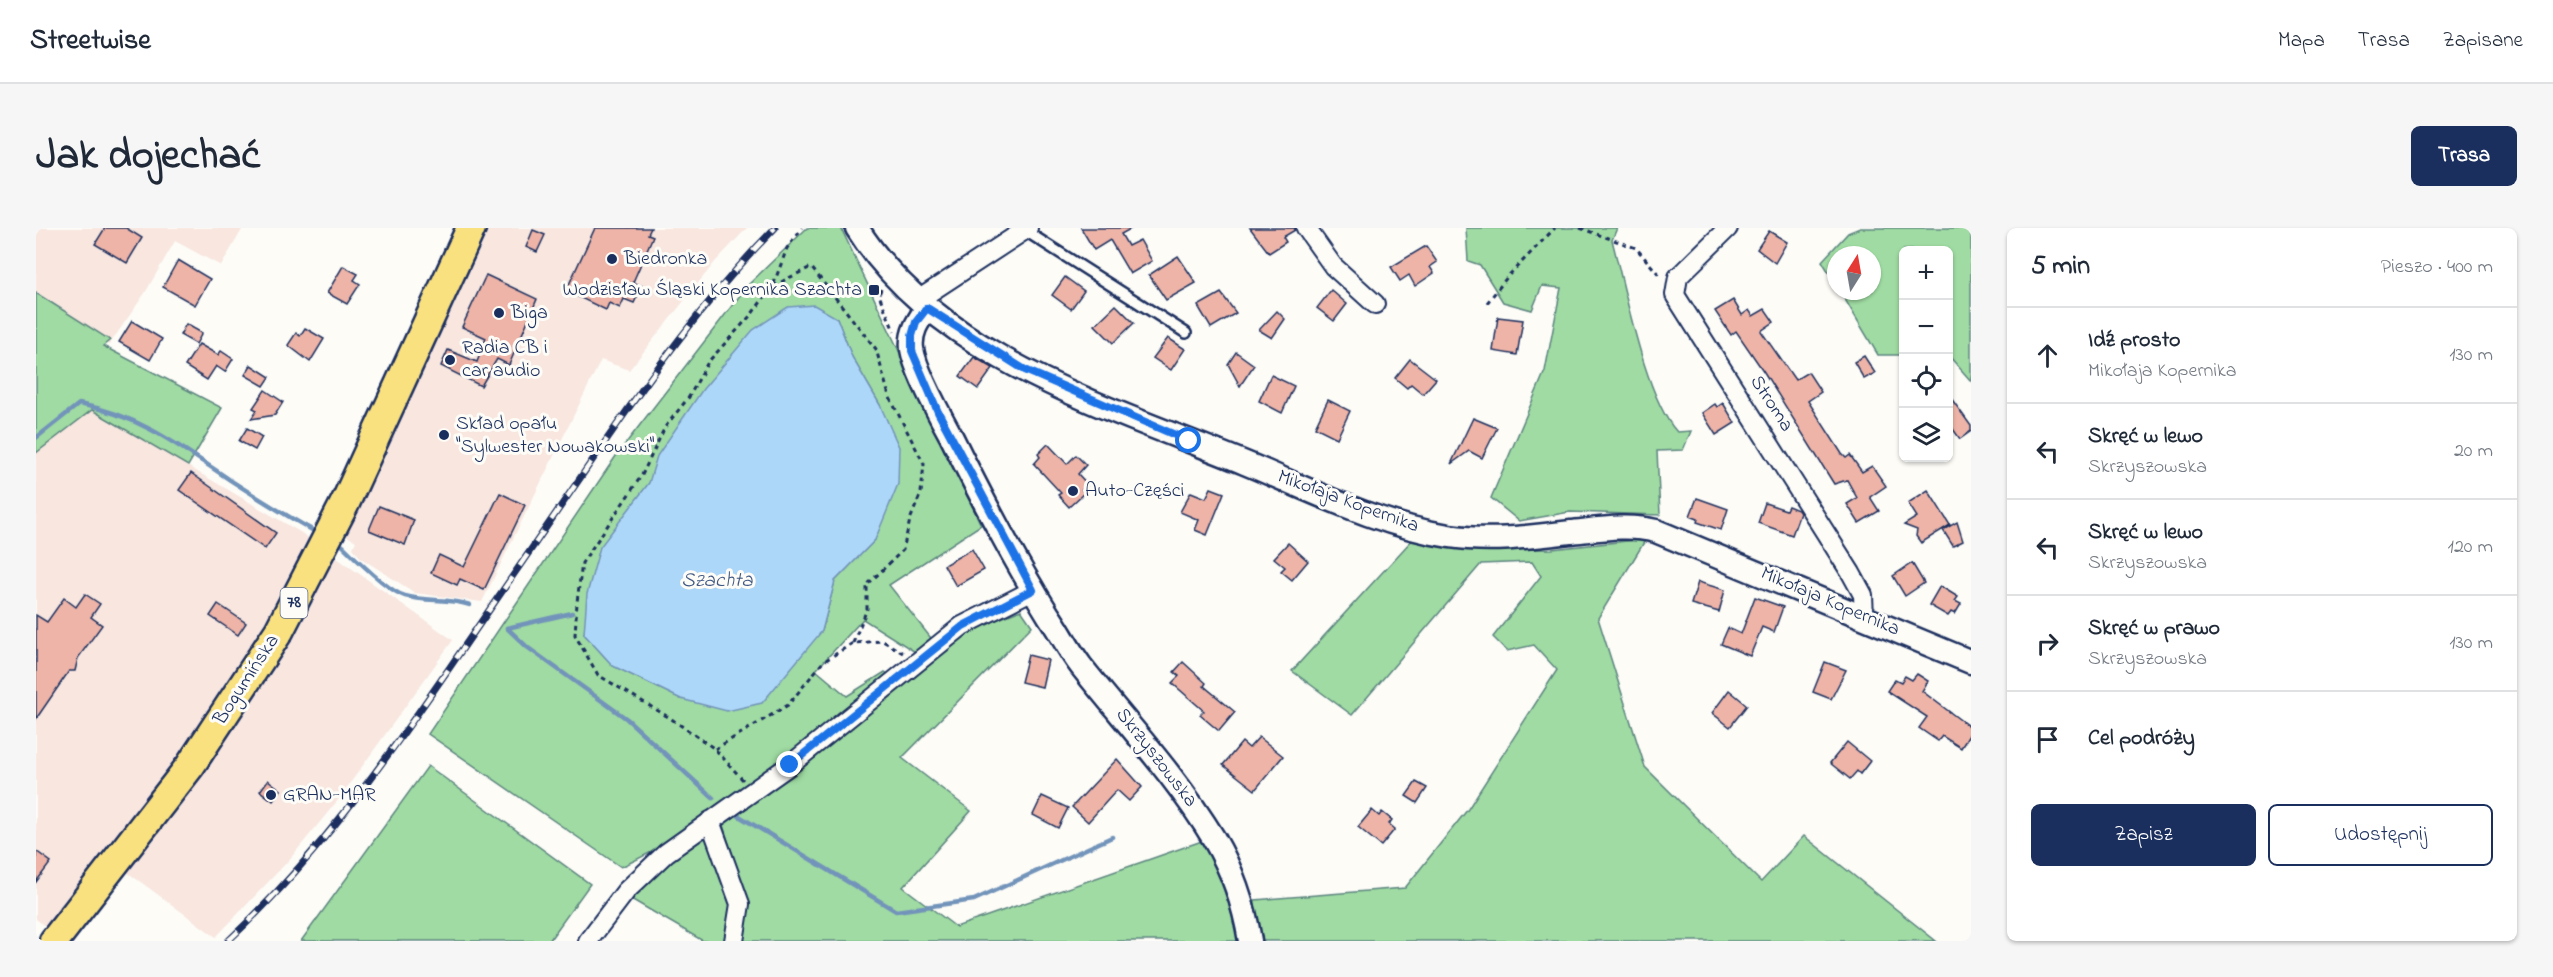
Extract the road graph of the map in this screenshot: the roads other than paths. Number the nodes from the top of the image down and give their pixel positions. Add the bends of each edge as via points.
1 (471, 228) edge
2 (857, 228) edge
3 (1306, 228) edge
4 (1728, 228) edge
5 (1026, 229) edge
6 (923, 304) junction
7 (1375, 304) dead end
8 (1186, 333) dead end
9 (1033, 590) junction
10 (1864, 617) junction
11 (1971, 662) edge
12 (710, 821) junction
13 (54, 941) edge
14 (588, 941) edge
15 (734, 941) edge
16 (1250, 941) edge

1 - 13 main road, Bogumińska / 78 via 346,501 279,631 190,766
2 - 6 street, Mikołaja Kopernika via 888,270
3 - 7 street via 1333,266
4 - 10 street, Stroma via 1678,277 1675,294 1851,573 1863,595
5 - 6 street
5 - 8 lane
6 - 9 street, Skrzyszowska via 912,336 912,351 938,412
6 - 10 street, Mikołaja Kopernika via 1010,362 1060,387 1379,518 1424,531 1491,539 1611,527 1647,528
9 - 12 street via 963,626
9 - 16 street, Skrzyszowska via 1080,664 1125,717 1215,840 1239,891
10 - 11 street, Mikołaja Kopernika
12 - 14 street via 666,853 626,891
12 - 15 street via 740,904

